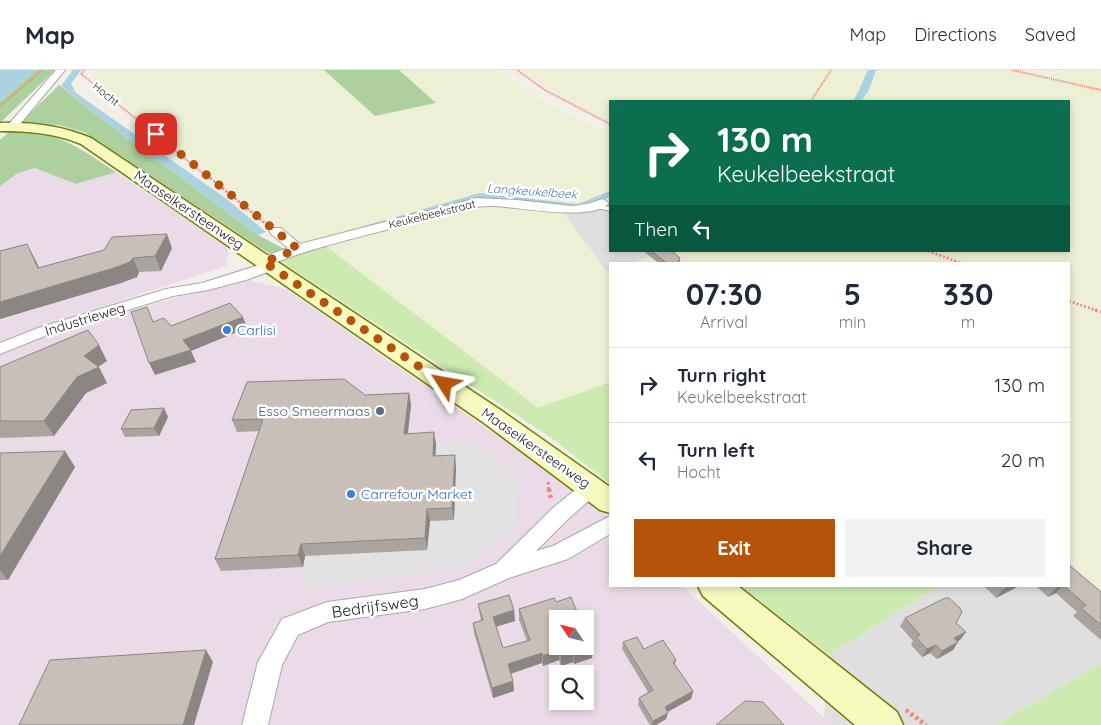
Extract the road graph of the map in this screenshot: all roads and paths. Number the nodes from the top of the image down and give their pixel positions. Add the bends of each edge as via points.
1 (42, 70) edge
2 (61, 70) edge
3 (84, 70) edge
4 (516, 70) edge
5 (832, 70) edge
6 (1012, 70) edge
7 (1101, 90) edge
8 (812, 100) edge
9 (0, 106) edge
10 (609, 123) edge
11 (6, 127) edge
12 (603, 206) edge
13 (276, 231) joint
14 (298, 249) junction
15 (931, 252) edge
16 (265, 262) junction
17 (958, 262) edge
18 (1070, 301) edge
19 (1101, 312) edge
20 (0, 349) edge
21 (592, 487) junction
22 (609, 501) edge
23 (609, 525) edge
24 (503, 571) junction
25 (715, 587) edge
26 (255, 725) edge
27 (884, 725) edge

1 - 9 path
2 - 11 street
3 - 13 path, Hocht via 81,74
4 - 10 path via 545,90
5 - 8 path
6 - 7 path
11 - 16 main road, Maaseikersteenweg via 52,130 86,141
12 - 14 street, Keukelbeekstraat via 574,210 477,202
13 - 14 street
14 - 16 street, Keukelbeekstraat
15 - 17 path
16 - 20 street, Industrieweg via 241,277 170,292 44,331
16 - 21 main road, Maaseikersteenweg
18 - 19 path
21 - 22 main road, Maaseikersteenweg
21 - 24 street, Bedrijfsweg
23 - 24 street, Bedrijfsweg via 560,553
24 - 26 street, Bedrijfsweg via 462,589 425,600 327,612 290,626 270,662
25 - 27 main road

